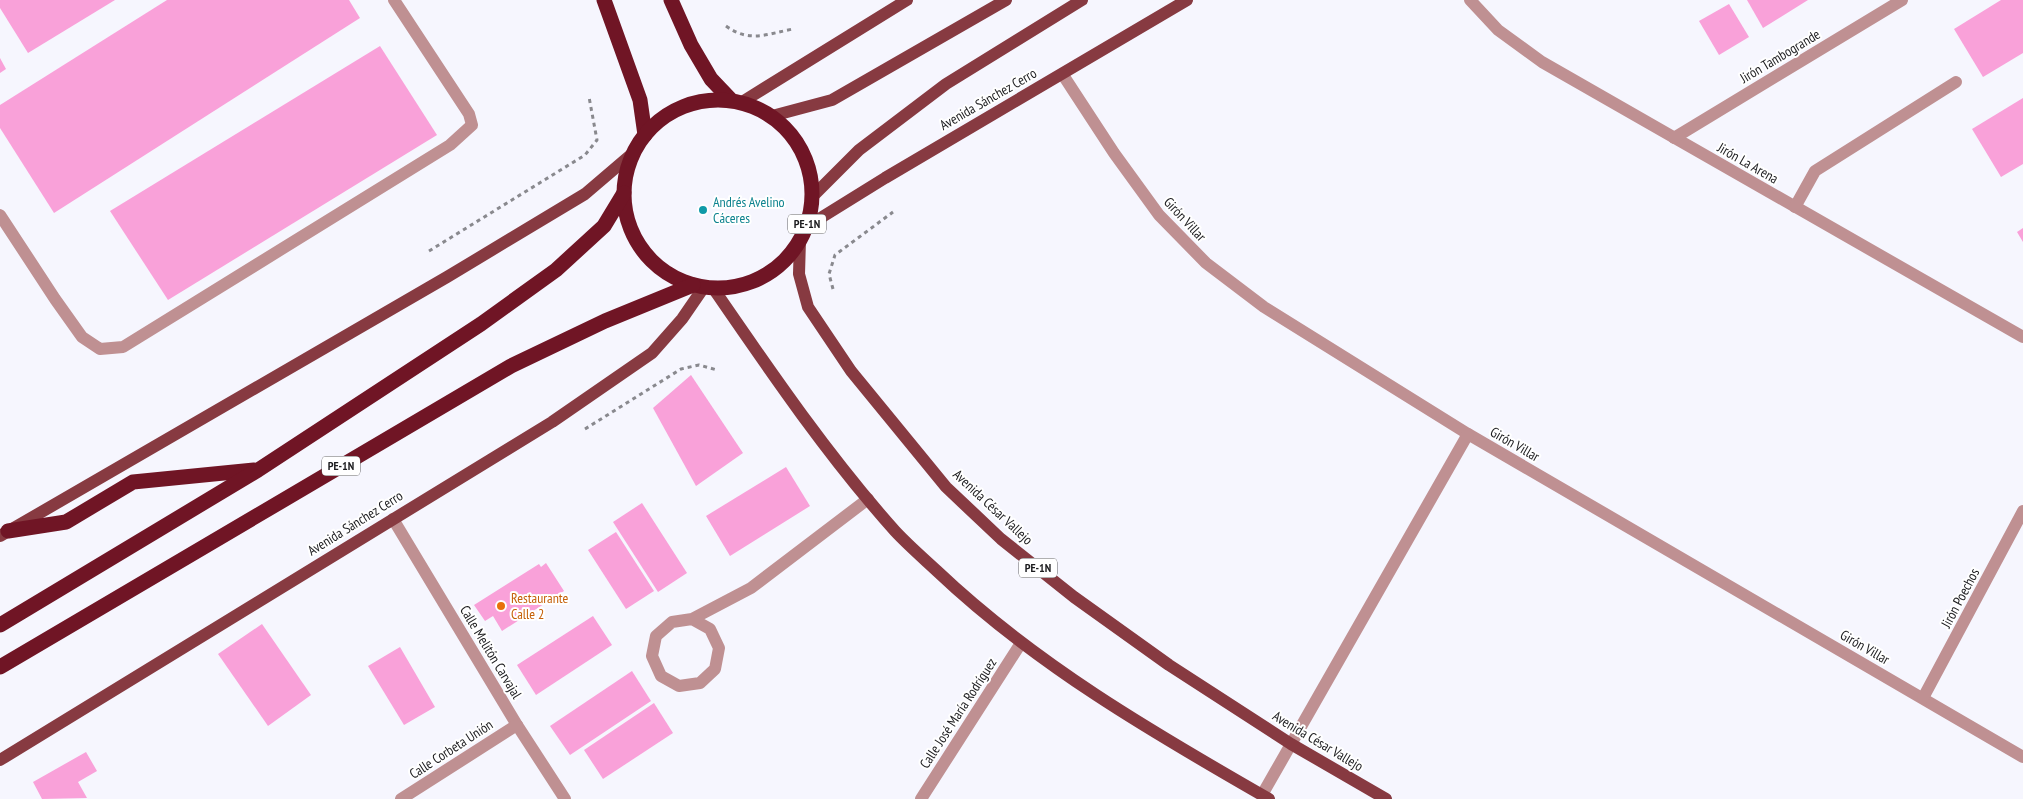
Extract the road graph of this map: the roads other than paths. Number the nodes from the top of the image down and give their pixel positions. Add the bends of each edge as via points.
1 (394, 0) edge
2 (604, 0) edge
3 (671, 0) edge
4 (908, 0) edge
5 (1006, 0) edge
6 (1082, 0) edge
7 (1188, 0) edge
8 (1470, 0) edge
9 (1902, 0) edge
10 (1063, 75) junction
11 (1956, 82) dead end
12 (737, 101) junction
13 (772, 116) junction
14 (645, 135) junction
15 (1674, 138) junction
16 (633, 153) junction
17 (624, 193) junction
18 (812, 198) junction
19 (1795, 207) junction
20 (0, 215) edge
21 (803, 234) junction
22 (703, 287) junction
23 (2023, 337) edge
24 (1468, 434) junction
25 (258, 470) junction
26 (868, 499) junction
27 (2023, 511) edge
28 (393, 519) junction
29 (4, 534) edge
30 (692, 619) junction
31 (0, 625) edge
32 (1021, 643) junction
33 (0, 667) edge
34 (1923, 698) junction
35 (517, 725) junction
36 (1291, 744) junction
37 (2023, 757) edge
38 (0, 760) edge
39 (1266, 797) edge
40 (401, 799) edge
41 (565, 799) edge
42 (921, 799) edge
43 (1386, 799) edge

1 - 20 street via 469,114 472,125 450,145 122,346 100,349 82,337
2 - 14 highway via 640,100
3 - 12 highway via 711,79
4 - 12 main road
5 - 13 main road via 832,100
6 - 18 main road via 946,84 859,150
7 - 10 main road, Avenida Sánchez Cerro
8 - 15 street, Jirón La Arena via 1498,30 1542,62
9 - 15 street, Jirón Tambogrande
10 - 21 main road, Avenida Sánchez Cerro via 885,178
10 - 24 street, Girón Villar via 1159,215 1206,264 1264,307
11 - 19 street via 1815,171
12 - 13 highway, PE-1N
12 - 14 highway, PE-1N via 715,100 683,106 656,123
13 - 18 highway, PE-1N via 789,132 802,152 808,166
14 - 16 highway, PE-1N
15 - 19 street, Jirón La Arena
16 - 17 highway, PE-1N
16 - 29 main road via 585,194
17 - 22 highway, PE-1N via 630,228 648,258 676,279
17 - 25 highway, PE-1N via 604,226 556,270 481,324
18 - 21 highway, PE-1N
19 - 23 street, Jirón La Arena
21 - 22 highway, PE-1N via 791,252 770,272 742,285
21 - 36 main road, Avenida César Vallejo / PE-1N via 798,274 808,307 851,371 946,487 1001,539 1074,597
22 - 26 main road
22 - 28 main road, Avenida Sánchez Cerro via 652,353 552,422
22 - 33 highway, PE-1N via 605,321 511,366
24 - 34 street, Girón Villar
24 - 36 street
25 - 29 highway via 134,482 66,522
25 - 31 highway, PE-1N
26 - 30 street via 751,588
26 - 32 main road via 896,532 957,590
27 - 34 street, Jirón Poechos
28 - 35 street, Calle Melitón Carvajal
28 - 38 main road, Avenida Sánchez Cerro
30 - 30 street via 710,630 719,648 715,669 700,683 679,686 661,676 652,656 656,636 672,622
32 - 39 main road via 1125,715
32 - 42 street, Calle José María Rodríguez
34 - 37 street, Girón Villar
35 - 40 street, Calle Corbeta Unión
35 - 41 street, Calle Melitón Carvajal
36 - 39 street
36 - 43 main road, Avenida César Vallejo / PE-1N

